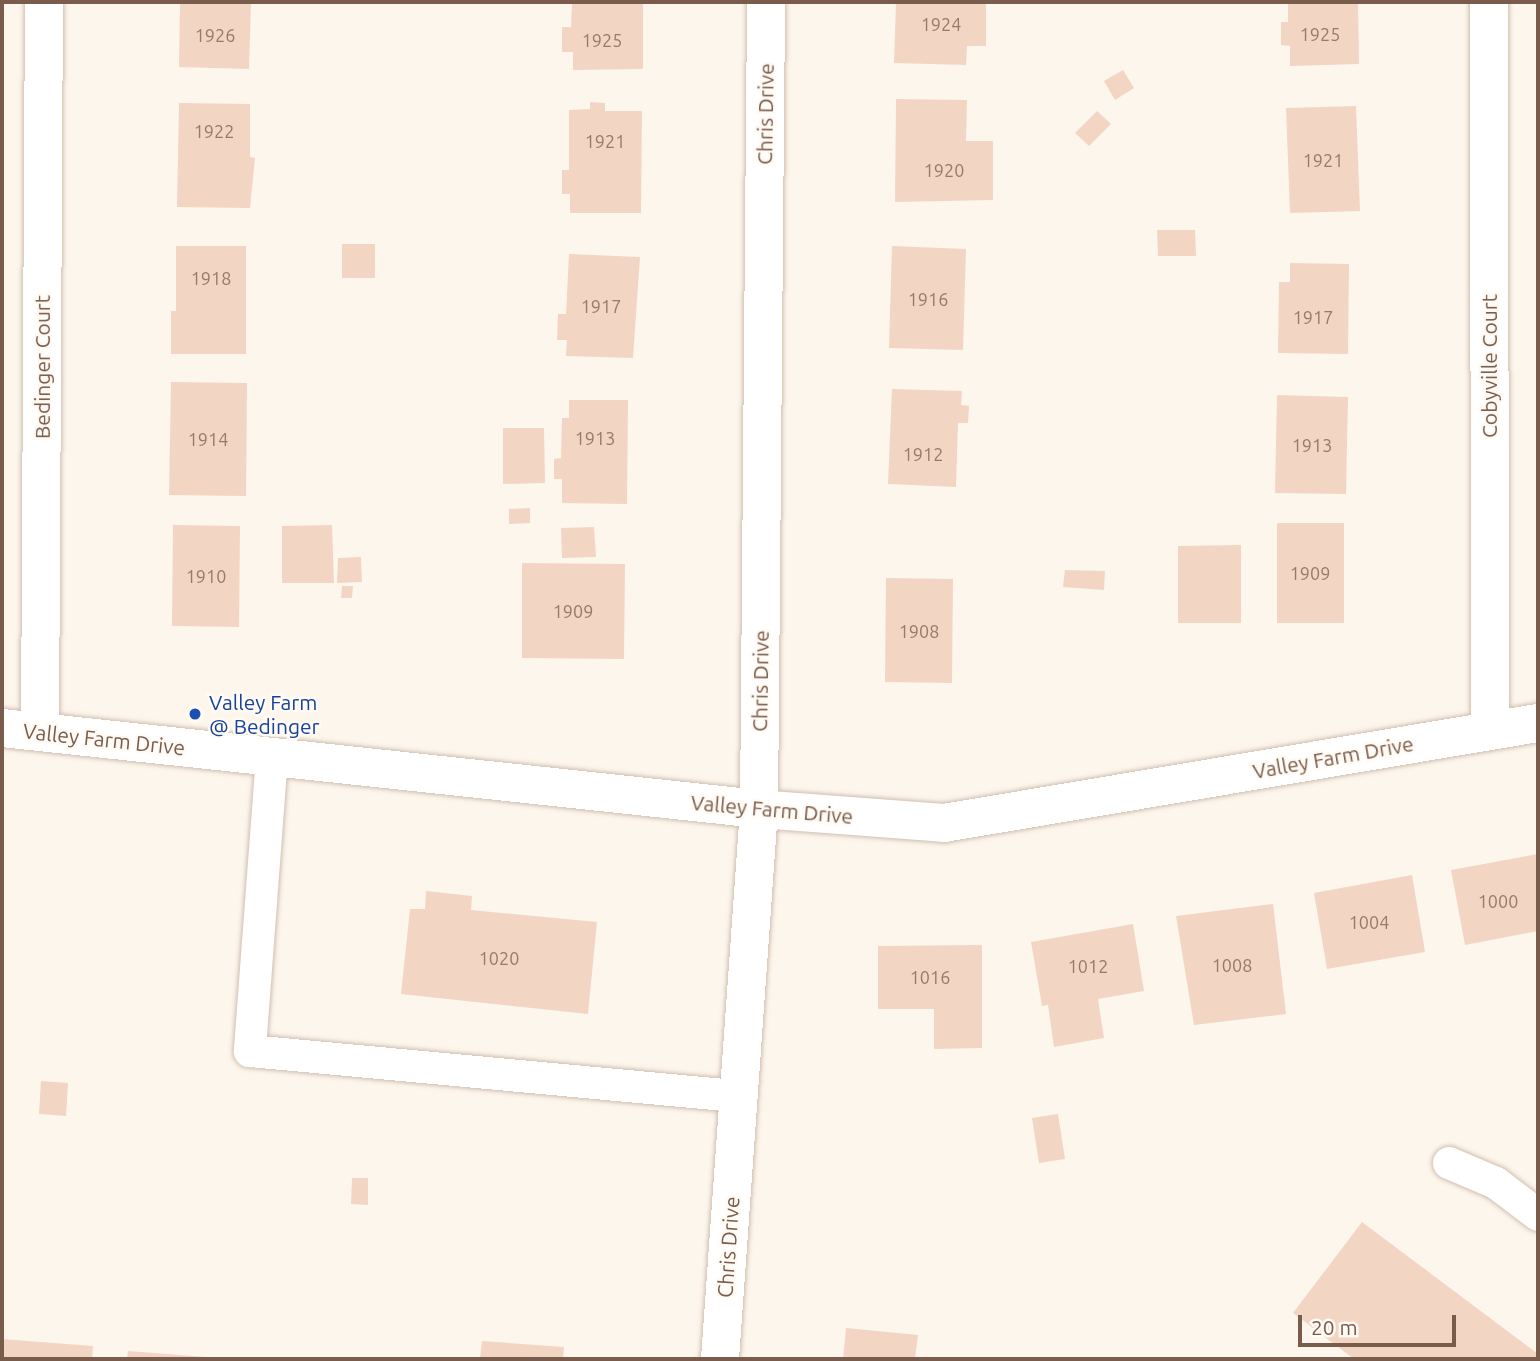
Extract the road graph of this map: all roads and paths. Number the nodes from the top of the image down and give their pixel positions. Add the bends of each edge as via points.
1 (44, 2) edge
2 (766, 2) edge
3 (1489, 2) edge
4 (1538, 723) edge
5 (2, 728) edge
6 (1490, 730) junction
7 (40, 732) junction
8 (272, 757) junction
9 (759, 809) junction
10 (739, 1096) junction
11 (1449, 1163) dead end
12 (1538, 1215) edge
13 (720, 1359) edge

1 - 7 street, Bedinger Court
2 - 9 street, Chris Drive
3 - 6 street, Cobyville Court
4 - 6 street, Valley Farm Drive
5 - 7 street, Valley Farm Drive
6 - 9 street, Valley Farm Drive via 944,823
7 - 8 street, Valley Farm Drive
8 - 9 street, Valley Farm Drive
8 - 10 lane via 250,1052
9 - 10 street, Chris Drive
10 - 13 street, Chris Drive
11 - 12 lane via 1496,1183

